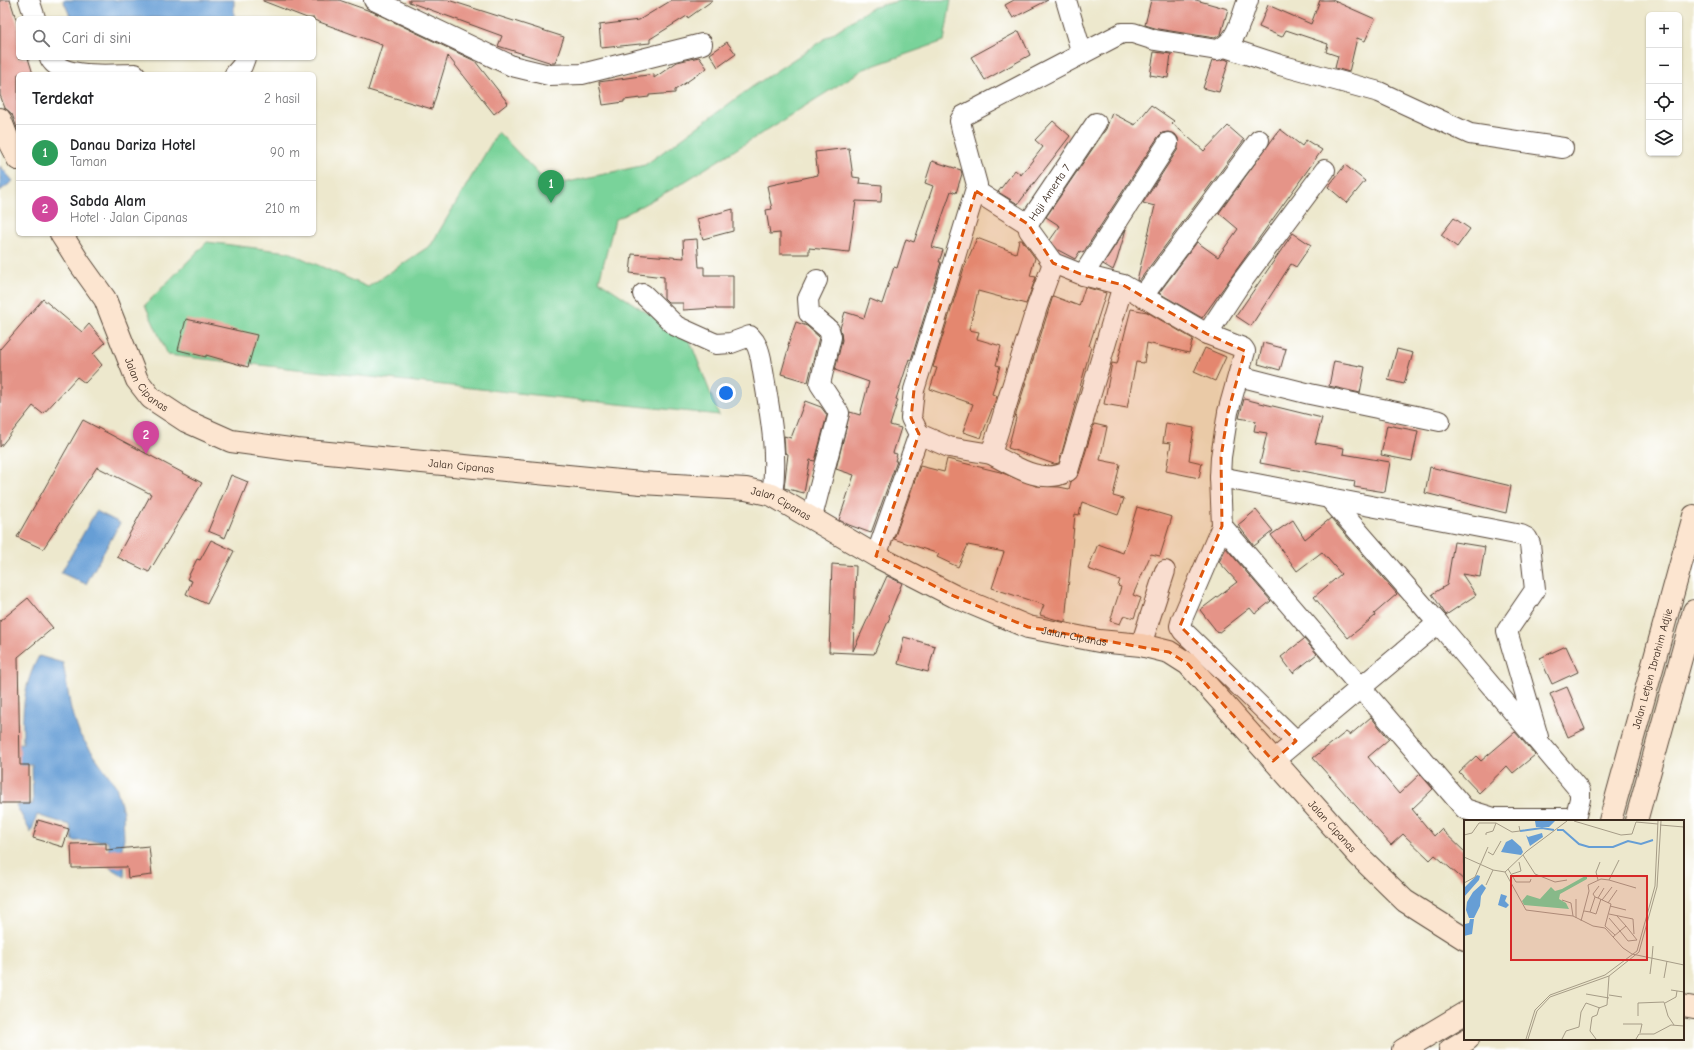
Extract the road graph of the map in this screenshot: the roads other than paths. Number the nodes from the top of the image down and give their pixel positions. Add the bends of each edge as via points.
1 (29, 0) edge
2 (374, 0) edge
3 (1066, 0) edge
4 (1248, 0) edge
5 (34, 16) edge
6 (702, 44) dead end
7 (1225, 47) junction
8 (1082, 54) junction
9 (51, 60) edge
10 (244, 60) edge
11 (75, 72) edge
12 (237, 72) edge
13 (0, 119) edge
14 (1096, 123) dead end
15 (1258, 140) dead end
16 (1168, 143) dead end
17 (1564, 148) dead end
18 (16, 155) edge
19 (1325, 170) dead end
20 (976, 191) junction
21 (1028, 224) junction
22 (62, 236) edge
23 (1053, 263) junction
24 (1083, 275) junction
25 (817, 280) dead end
26 (1123, 285) junction
27 (643, 294) dead end
28 (1142, 297) junction
29 (1207, 334) junction
30 (1239, 376) junction
31 (1440, 422) dead end
32 (919, 434) junction
33 (991, 454) junction
34 (1220, 477) junction
35 (772, 495) junction
36 (1329, 498) junction
37 (1694, 516) edge
38 (812, 517) junction
39 (1222, 526) junction
40 (876, 556) junction
41 (1165, 571) dead end
42 (1694, 611) edge
43 (1438, 623) junction
44 (1142, 645) junction
45 (1361, 688) junction
46 (1296, 741) junction
47 (1540, 744) junction
48 (1273, 761) junction
49 (1610, 820) edge
50 (1636, 820) edge
51 (1464, 938) edge
52 (1684, 1006) edge
53 (1694, 1008) edge
54 (1464, 1014) edge
55 (1466, 1040) edge
56 (1403, 1050) edge
57 (1450, 1050) edge

1 - 5 street
2 - 6 street via 512,66 549,74 582,74
3 - 8 street
4 - 7 street via 1233,40
7 - 8 street via 1217,50 1122,33
7 - 17 street via 1379,92 1470,134
8 - 20 street via 963,116 960,121 978,185
9 - 11 street via 62,70
10 - 12 street
13 - 18 street
14 - 21 street, Haji Amerta 7
15 - 28 street
16 - 24 street
19 - 29 street via 1240,284
20 - 21 street
20 - 32 street via 914,390 911,418
21 - 23 street, Haji Amerta 7 via 1029,230
22 - 35 street, Jalan Cipanas via 105,299 137,380 151,398 186,421 231,441 298,450 641,483 746,489
23 - 24 street
23 - 33 street
24 - 26 street
25 - 38 street via 808,299 809,313 829,330 831,337 820,384 839,413
26 - 28 street
26 - 33 street via 1068,471 1058,477 1047,478
27 - 35 street via 676,326 716,344 731,343 750,336 754,340 761,359 774,442 775,473
28 - 29 street
29 - 30 street via 1246,351
30 - 31 street
30 - 34 street via 1228,412
32 - 33 street via 949,447
32 - 40 street
34 - 36 street
34 - 39 street
35 - 38 street, Jalan Cipanas
36 - 43 street
36 - 47 street via 1527,538 1530,544 1535,590 1507,631
37 - 49 street, Jalan Letjen Ibrahim Adjie
38 - 40 street, Jalan Cipanas
39 - 45 street
39 - 46 street via 1180,626
40 - 44 street, Jalan Cipanas via 954,596 1028,627 1099,641
41 - 44 street
42 - 50 street
43 - 45 street
43 - 47 street
44 - 48 street, Jalan Cipanas via 1169,652 1188,664
45 - 46 street
45 - 47 street via 1465,809 1477,814 1494,818 1570,818 1576,815 1580,791
46 - 48 street
48 - 51 street, Jalan Cipanas via 1360,857 1405,901
52 - 53 street
54 - 56 street
55 - 57 street

